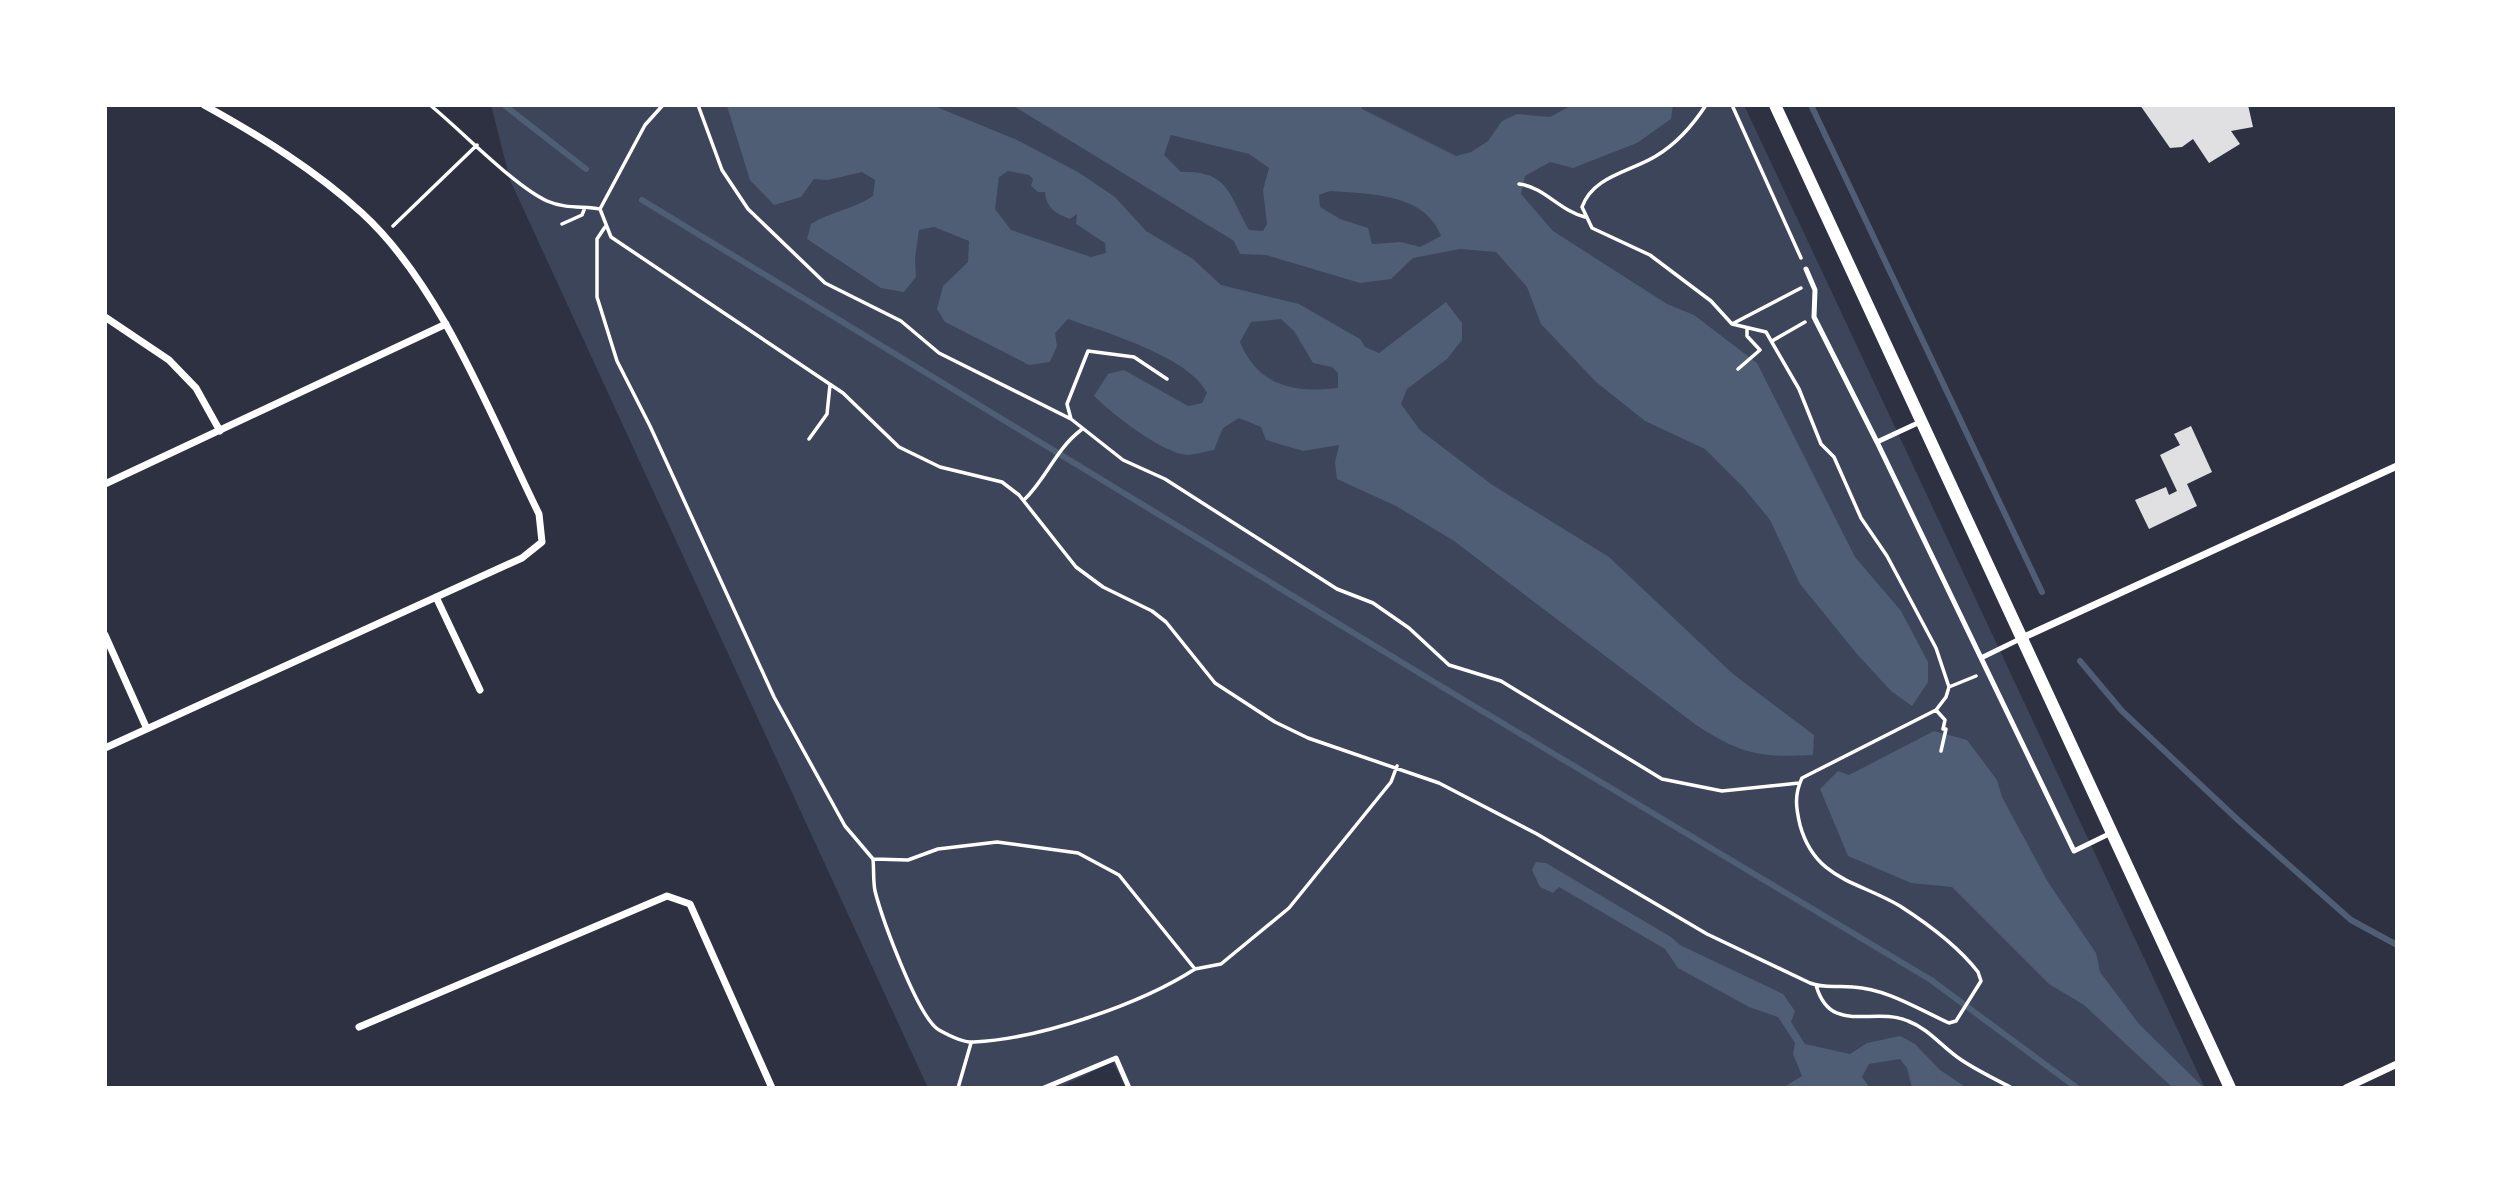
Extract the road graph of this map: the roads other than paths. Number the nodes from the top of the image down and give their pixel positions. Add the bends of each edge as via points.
1 (204, 105) edge
2 (1775, 105) edge
3 (1806, 269) road end
4 (105, 317) edge
5 (446, 324) junction
6 (1921, 421) junction
7 (220, 431) junction
8 (1877, 442) junction
9 (2397, 466) edge
10 (105, 484) edge
11 (436, 597) junction
12 (105, 635) edge
13 (2022, 638) junction
14 (1981, 658) junction
15 (480, 690) dead end
16 (147, 729) junction
17 (105, 748) edge
18 (2111, 833) junction
19 (359, 1027) dead end
20 (2397, 1064) edge
21 (772, 1088) edge
22 (1044, 1088) edge
23 (1129, 1088) edge
24 (2230, 1088) edge
25 (2346, 1088) edge

1 - 5 street via 275,145 363,214 423,285
2 - 6 street
3 - 8 lane via 1815,290 1814,317
4 - 7 street via 169,360 196,388
5 - 7 street
5 - 11 street via 539,514 542,542 522,558
6 - 8 lane
6 - 13 street
7 - 10 street
8 - 14 lane
9 - 13 street
11 - 15 street
11 - 16 street
12 - 16 street
13 - 14 lane
13 - 18 street
14 - 18 lane via 2074,851
16 - 17 street
18 - 24 street
19 - 21 street via 667,895 690,904
20 - 25 street
22 - 23 lane via 1116,1058

